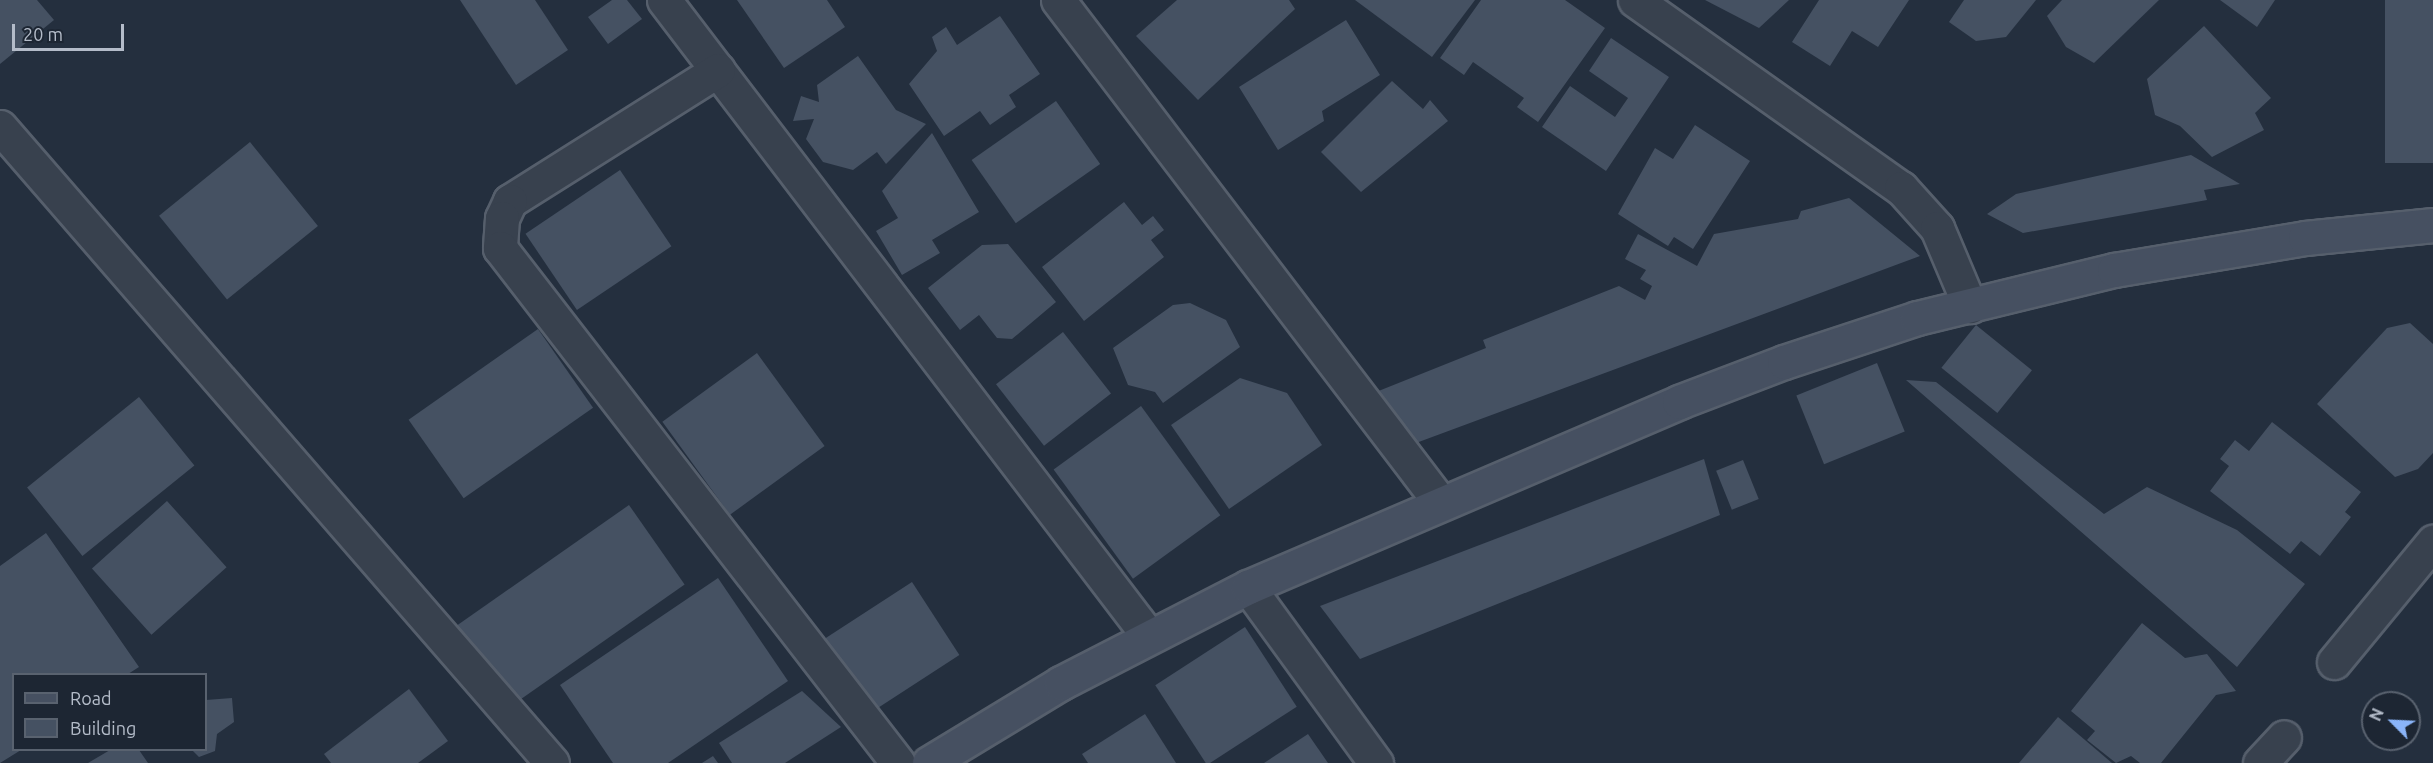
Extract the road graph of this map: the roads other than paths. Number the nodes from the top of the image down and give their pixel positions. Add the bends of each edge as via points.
1 (664, 0) edge
2 (1058, 0) edge
3 (1635, 0) edge
4 (718, 70) junction
5 (0, 127) edge
6 (2433, 225) edge
7 (1970, 306) junction
8 (1440, 502) junction
9 (2433, 542) edge
10 (1248, 587) junction
11 (1148, 635) junction
12 (2334, 662) dead end
13 (2284, 737) dead end
14 (552, 763) edge
15 (898, 763) edge
16 (929, 763) edge
17 (1376, 763) edge
18 (2260, 763) edge

1 - 4 street
2 - 8 street
3 - 7 street via 1901,188 1937,228
4 - 11 street
4 - 15 street via 523,191 502,218 501,248
5 - 14 street
6 - 7 main road via 2305,238 2114,270
7 - 8 main road via 1784,362
8 - 10 main road
9 - 12 street
10 - 11 main road
10 - 17 street
11 - 16 main road
13 - 18 street

